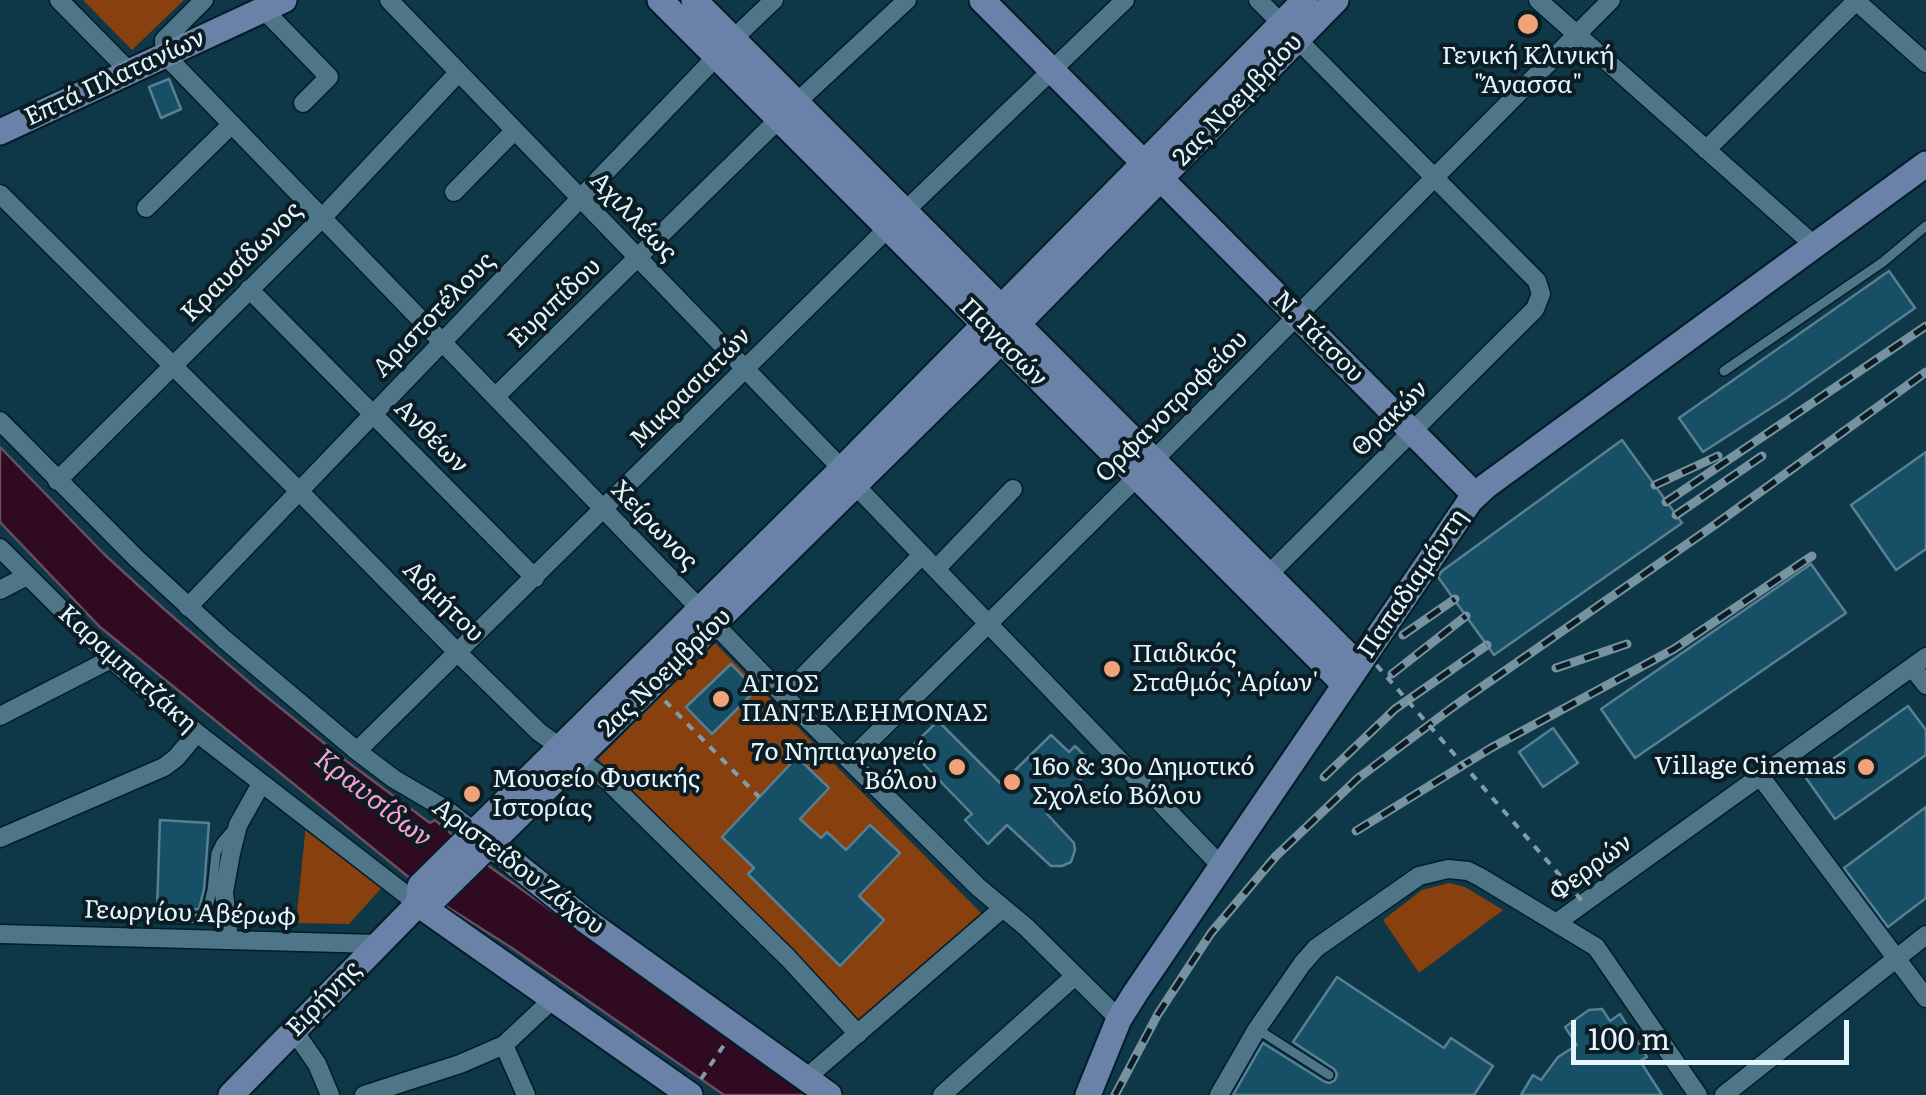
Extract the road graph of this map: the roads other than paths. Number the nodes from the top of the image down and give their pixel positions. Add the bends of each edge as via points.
1 (59, 0) edge
2 (204, 0) edge
3 (389, 0) edge
4 (660, 0) edge
5 (694, 0) edge
6 (774, 0) edge
7 (906, 0) edge
8 (982, 0) edge
9 (1125, 0) edge
10 (1258, 0) edge
11 (1305, 0) edge
12 (1336, 0) edge
13 (1538, 0) edge
14 (1611, 0) edge
15 (1856, 0) edge
16 (274, 5) edge
17 (1289, 32) junction
18 (1577, 34) junction
19 (725, 48) junction
20 (165, 56) junction
21 (1926, 63) edge
22 (1052, 70) junction
23 (130, 72) junction
24 (458, 74) junction
25 (303, 102) dead end
26 (788, 111) junction
27 (232, 124) junction
28 (514, 131) junction
29 (0, 132) edge
30 (1706, 150) junction
31 (1926, 164) edge
32 (1152, 171) junction
33 (1434, 178) junction
34 (454, 192) dead end
35 (0, 194) edge
36 (580, 198) junction
37 (146, 208) dead end
38 (322, 218) junction
39 (897, 220) junction
40 (1926, 226) edge
41 (1814, 246) junction
42 (638, 258) junction
43 (249, 289) junction
44 (1298, 317) junction
45 (1001, 324) junction
46 (442, 343) junction
47 (174, 366) junction
48 (745, 369) junction
49 (1724, 371) dead end
50 (495, 397) junction
51 (373, 414) junction
52 (0, 420) edge
53 (1412, 431) junction
54 (1146, 469) junction
55 (849, 477) junction
56 (57, 481) junction
57 (1013, 489) dead end
58 (299, 492) junction
59 (1476, 495) junction
60 (604, 510) junction
61 (0, 548) edge
62 (922, 554) junction
63 (936, 568) junction
64 (1268, 575) junction
65 (27, 576) junction
66 (535, 578) junction
67 (0, 590) edge
68 (188, 607) junction
69 (707, 617) junction
70 (989, 624) junction
71 (458, 654) junction
72 (111, 659) junction
73 (1919, 662) edge
74 (1357, 668) junction
75 (1926, 685) edge
76 (784, 696) junction
77 (0, 716) edge
78 (197, 734) junction
79 (357, 751) junction
80 (569, 753) junction
81 (850, 760) junction
82 (1760, 776) junction
83 (261, 784) junction
84 (238, 825) junction
85 (0, 838) edge
86 (476, 844) junction
87 (1222, 867) junction
88 (424, 896) junction
89 (1003, 908) junction
90 (158, 918) dead end
91 (1556, 923) junction
92 (0, 934) edge
93 (1926, 935) edge
94 (230, 940) junction
95 (378, 944) junction
96 (1896, 959) junction
97 (1076, 976) junction
98 (1926, 998) edge
99 (554, 999) junction
100 (1120, 1019) junction
101 (1257, 1029) junction
102 (294, 1031) junction
103 (858, 1034) junction
104 (504, 1045) junction
105 (1330, 1075) dead end
106 (805, 1079) junction
107 (695, 1088) edge
108 (231, 1095) edge
109 (330, 1095) edge
110 (364, 1095) edge
111 (526, 1095) edge
112 (829, 1095) edge
113 (942, 1095) edge
114 (1088, 1095) edge
115 (1219, 1095) edge
116 (1698, 1095) edge
117 (1724, 1095) edge

1 - 23 street
2 - 20 street via 164,40
3 - 24 street, Αχιλλέως
4 - 19 street, Παγασών
5 - 19 street, Παγασών
6 - 19 street, Αριστοτέλους
7 - 26 street, Ευριπίδου
8 - 22 street, Ν. Γάτσου
9 - 22 street, Μικρασιατών
10 - 17 street
11 - 17 street, 2ας Νοεμβρίου
12 - 17 street, 2ας Νοεμβρίου
13 - 18 street
14 - 18 street, Ορφανοτροφείου
15 - 21 street
15 - 30 street
16 - 20 street, Επτά Πλατανίων
16 - 25 street via 329,76
17 - 32 street, 2ας Νοεμβρίου
17 - 33 street
18 - 30 street
18 - 33 street, Ορφανοτροφείου
19 - 26 street, Παγασών
19 - 36 street, Αριστοτέλους
20 - 23 street, Επτά Πλατανίων
20 - 27 street, Χείρωνος
22 - 32 street, Ν. Γάτσου
22 - 39 street, Μικρασιατών
23 - 29 street, Επτά Πλατανίων
24 - 28 street, Αχιλλέως
24 - 38 street, Κραυσίδωνος
26 - 39 street, Παγασών
26 - 42 street, Ευριπίδου
27 - 37 street
27 - 38 street, Χείρωνος
28 - 34 street
28 - 36 street, Αχιλλέως
30 - 41 street
31 - 41 street, Παπαδιαμάντη
32 - 44 street, Ν. Γάτσου
32 - 45 street, 2ας Νοεμβρίου
33 - 44 street, Ορφανοτροφείου
33 - 53 street, Θρακών via 1537,280 1541,294 1535,308
35 - 47 street, Αδμήτου
36 - 42 street, Αχιλλέως
36 - 46 street, Αριστοτέλους
38 - 43 street, Κραυσίδωνος
38 - 46 street, Χείρωνος
39 - 45 street, Παγασών
39 - 48 street, Μικρασιατών
40 - 49 lane
41 - 59 street, Παπαδιαμάντη
42 - 48 street, Αχιλλέως
42 - 50 street, Ευριπίδου
43 - 47 street, Κραυσίδωνος
43 - 51 street, Ανθέων
44 - 53 street, Ν. Γάτσου
44 - 54 street, Ορφανοτροφείου
45 - 54 street, Παγασών
45 - 55 street, 2ας Νοεμβρίου
46 - 50 street, Χείρωνος
46 - 51 street, Αριστοτέλους
47 - 56 street, Κραυσίδωνος
47 - 58 street, Αδμήτου
48 - 55 street, Αχιλλέως
48 - 60 street, Μικρασιατών
50 - 60 street, Χείρωνος
51 - 58 street, Αριστοτέλους
51 - 66 street, Ανθέων
52 - 56 street, Αριστείδου Ζάχου
53 - 59 street, Ν. Γάτσου
53 - 64 street, Θρακών
54 - 64 street, Παγασών
54 - 70 street, Ορφανοτροφείου
54 - 74 street, Παγασών
55 - 62 street, Αχιλλέως
55 - 69 street, 2ας Νοεμβρίου
56 - 68 street, Αριστείδου Ζάχου
57 - 63 street
58 - 68 street, Αριστοτέλους
58 - 71 street, Αδμήτου
59 - 74 street, Παπαδιαμάντη
60 - 66 street, Μικρασιατών
60 - 69 street, Χείρωνος
61 - 65 street, Καραμπατζάκη
62 - 63 street, Αχιλλέως
62 - 76 street
63 - 70 street, Αχιλλέως
64 - 74 street, Παγασών
65 - 67 street
65 - 72 street, Καραμπατζάκη
66 - 71 street, Μικρασιατών
68 - 79 street, Αριστείδου Ζάχου
69 - 76 street, Χείρωνος
69 - 80 street, 2ας Νοεμβρίου
69 - 80 street, 2ας Νοεμβρίου via 651,687
70 - 81 street, Ορφανοτροφείου
70 - 87 street, Αχιλλέως
71 - 79 street, Μικρασιατών
71 - 80 street, Αδμήτου
72 - 77 street
72 - 78 street, Καραμπατζάκη
73 - 75 street
73 - 82 street, Φερρών
74 - 87 street, Παπαδιαμάντη
76 - 81 street, Χείρωνος
78 - 83 street, Καραμπατζάκη
78 - 85 street via 164,767
79 - 86 street, Αριστείδου Ζάχου via 447,810
80 - 86 street, 2ας Νοεμβρίου
80 - 103 street, Αδμήτου via 608,781
81 - 89 street, Χείρωνος
82 - 91 street, Φερρών
82 - 96 street
83 - 84 street
83 - 88 street, Καραμπατζάκη
84 - 90 lane via 216,853 206,916
84 - 94 street via 224,892
86 - 88 street, 2ας Νοεμβρίου
86 - 106 street, Αριστείδου Ζάχου
87 - 100 street, Παπαδιαμάντη
88 - 95 street, Ειρήνης
88 - 99 street
89 - 97 street, Χείρωνος
89 - 103 street
91 - 101 street, Φερρών via 1474,874 1426,873 1316,948
91 - 116 street via 1596,947
92 - 94 street, Γεωργίου Αβέρωφ
93 - 96 street
94 - 95 street, Γεωργίου Αβέρωφ
95 - 102 street, Ειρήνης
96 - 98 street
96 - 117 street
97 - 100 street, Χείρωνος
97 - 113 street
99 - 104 street
99 - 107 street
100 - 114 street, Παπαδιαμάντη
101 - 105 lane
101 - 115 street, Φερρών
102 - 108 street, Ειρήνης
102 - 109 street
103 - 106 street
104 - 110 street
104 - 111 street
106 - 112 street, Αριστείδου Ζάχου

